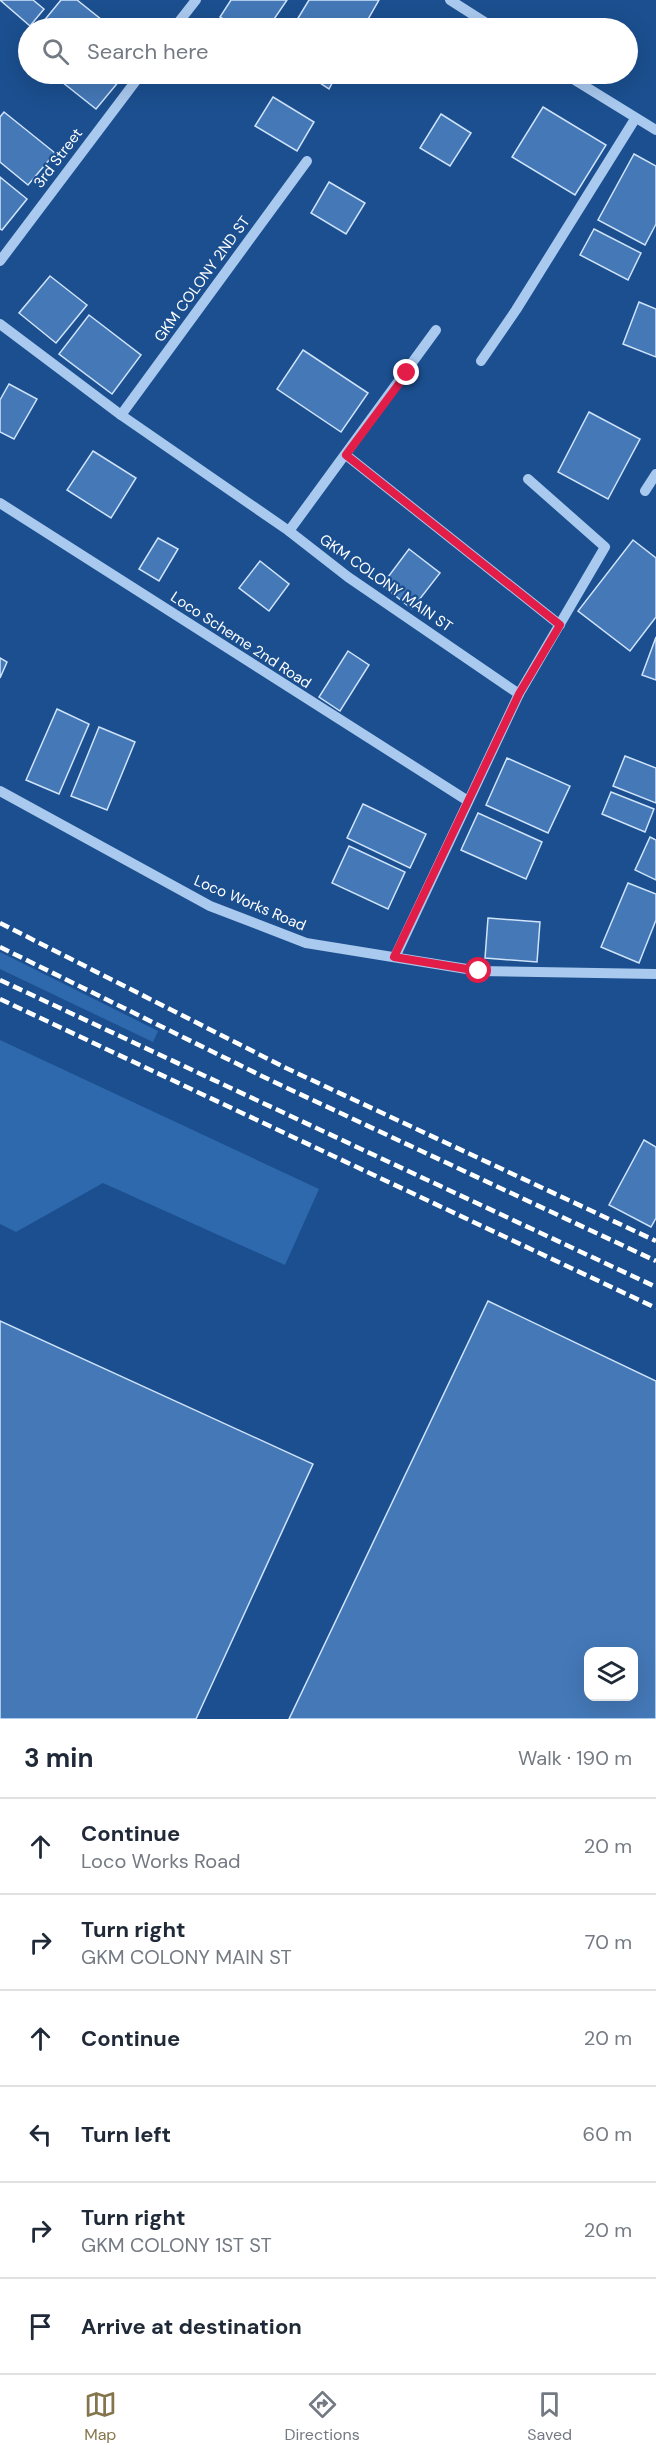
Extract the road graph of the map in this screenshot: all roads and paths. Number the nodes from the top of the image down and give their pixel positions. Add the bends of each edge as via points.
1 (196, 0) edge
2 (450, 0) edge
3 (182, 18) edge
4 (478, 18) edge
5 (133, 84) edge
6 (581, 84) edge
7 (635, 119) junction
8 (656, 130) edge
9 (307, 161) dead end
10 (0, 261) edge
11 (0, 324) edge
12 (436, 330) dead end
13 (480, 361) dead end
14 (121, 415) junction
15 (346, 455) junction
16 (656, 474) edge
17 (528, 479) dead end
18 (645, 490) dead end
19 (0, 503) edge
20 (289, 531) junction
21 (560, 625) junction
22 (519, 694) junction
23 (0, 791) edge
24 (468, 801) junction
25 (394, 957) junction
26 (655, 971) edge

1 - 3 street
2 - 4 street
5 - 10 street, 3rd Street
6 - 7 street
7 - 8 street
7 - 13 street
9 - 14 street, GKM COLONY 2ND ST
11 - 14 street, GKM COLONY MAIN ST
12 - 15 street
14 - 20 street, GKM COLONY MAIN ST
15 - 20 street
15 - 21 street
16 - 18 street
17 - 21 street via 605,548
19 - 24 street, Loco Scheme 2nd Road
20 - 22 street, GKM COLONY MAIN ST via 348,577
21 - 22 street
22 - 24 street
23 - 25 street, Loco Works Road via 210,906 306,943
24 - 25 street
25 - 26 street, Loco Works Road via 479,971

